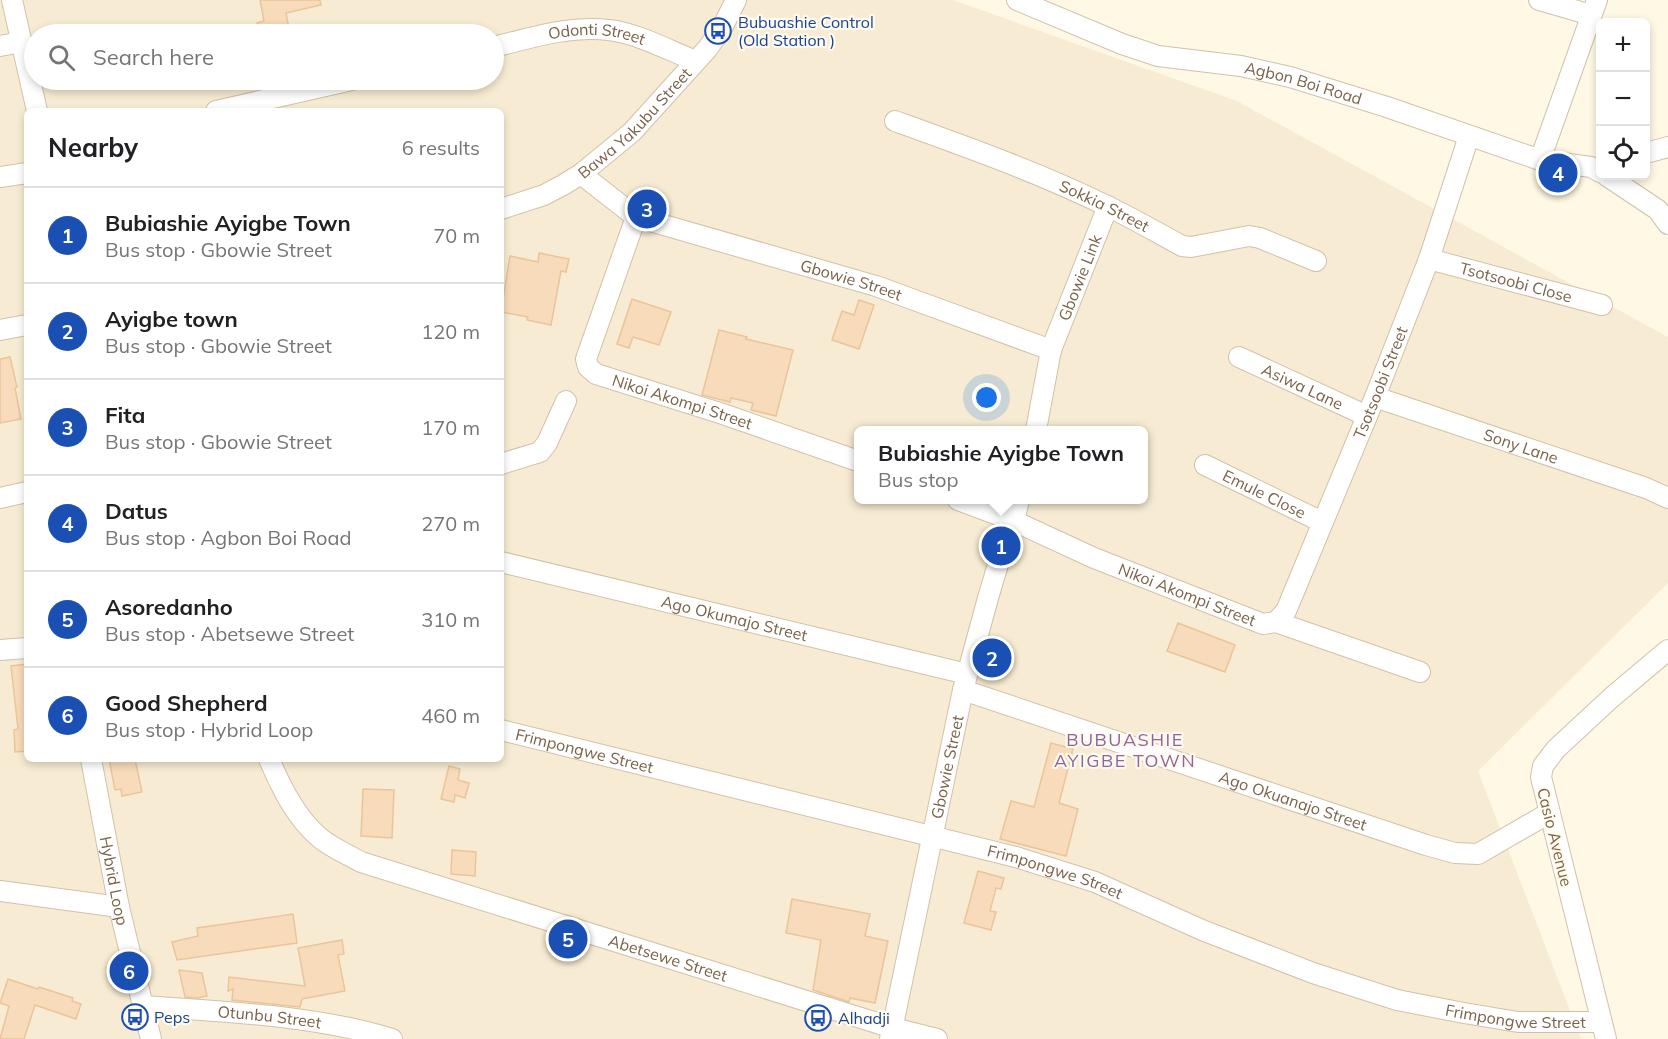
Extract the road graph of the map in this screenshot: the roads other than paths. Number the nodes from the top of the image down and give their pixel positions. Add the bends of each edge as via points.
1 (12, 0) edge
2 (736, 0) edge
3 (1017, 0) edge
4 (1539, 0) edge
5 (1594, 8) edge
6 (22, 42) junction
7 (504, 45) edge
8 (0, 46) edge
9 (24, 51) edge
10 (696, 62) junction
11 (32, 90) edge
12 (308, 90) edge
13 (36, 108) edge
14 (229, 108) edge
15 (895, 121) dead end
16 (1469, 136) junction
17 (1668, 147) edge
18 (1650, 152) edge
19 (1540, 160) junction
20 (1596, 169) edge
21 (24, 173) edge
22 (582, 174) junction
23 (0, 177) edge
24 (1614, 180) edge
25 (1108, 207) junction
26 (504, 208) edge
27 (636, 217) junction
28 (1668, 224) edge
29 (1429, 259) junction
30 (1316, 261) dead end
31 (1602, 305) dead end
32 (24, 325) edge
33 (0, 330) edge
34 (1051, 350) junction
35 (1239, 357) dead end
36 (1375, 398) junction
37 (566, 401) dead end
38 (1367, 416) junction
39 (1037, 426) edge
40 (854, 460) edge
41 (504, 463) edge
42 (1206, 465) dead end
43 (24, 493) edge
44 (0, 498) edge
45 (1668, 498) edge
46 (969, 504) edge
47 (1018, 504) edge
48 (1014, 521) junction
49 (1322, 522) junction
50 (504, 563) edge
51 (1276, 622) junction
52 (24, 648) edge
53 (0, 650) edge
54 (1668, 650) edge
55 (1420, 672) dead end
56 (965, 682) junction
57 (504, 731) edge
58 (92, 762) edge
59 (270, 762) edge
60 (1549, 813) junction
61 (932, 837) junction
62 (0, 891) edge
63 (119, 907) junction
64 (144, 1006) junction
65 (1603, 1030) edge
66 (891, 1034) edge
67 (151, 1039) edge
68 (392, 1039) edge
69 (937, 1039) edge

1 - 6 street
2 - 10 street, Bawa Yakubu Street via 722,28
3 - 16 street, Agbon Boi Road via 1158,56 1241,66 1290,77
4 - 5 street
5 - 19 street
6 - 8 street
6 - 9 street
7 - 10 street, Odonti Street via 552,33 608,29
10 - 22 street, Bawa Yakubu Street via 632,132
11 - 13 street
12 - 14 street
15 - 25 street, Sokkia Street via 989,155
16 - 19 street, Agbon Boi Road
16 - 29 street, Tsotsoobi Street
17 - 18 street
19 - 20 street, Agbon Boi Road
21 - 23 street
22 - 26 street, Bawa Yakubu Street via 544,195
22 - 27 street, Gbowie Street
24 - 28 street via 1658,210
25 - 30 street, Sokkia Street via 1182,246 1249,236
25 - 34 street, Gbowie Link
27 - 34 street, Gbowie Street via 876,286
27 - 40 street, Nikoi Akompi Street via 586,359 588,367 596,374
29 - 31 street, Tsotsoobi Close
29 - 36 street, Tsotsoobi Street
32 - 33 street
34 - 39 street
35 - 38 street, Asiwa Lane
36 - 38 street, Tsotsoobi Street
36 - 45 street, Sony Lane
37 - 41 street via 540,452
38 - 49 street, Tsotsoobi Street
42 - 49 street, Emule Close
43 - 44 street
46 - 48 street, Nikoi Akompi Street
47 - 48 street, Gbowie Street
48 - 51 street, Nikoi Akompi Street via 1094,558 1263,624
48 - 56 street, Gbowie Street
49 - 51 street, Tsotsoobi Street via 1286,611
50 - 56 street, Ago Okumajo Street
51 - 55 street, Nikoi Akompi Street
52 - 53 street
54 - 60 street, Casio Avenue via 1564,742 1543,766 1541,777
56 - 60 street, Ago Okuanajo Street via 1455,853 1478,854
56 - 61 street, Gbowie Street
57 - 61 street, Frimpongwe Street
58 - 63 street, Hybrid Loop
59 - 66 street, Abetsewe Street via 281,788 303,819 320,837 361,862
60 - 65 street, Casio Avenue
61 - 65 street, Frimpongwe Street via 1095,882 1213,935 1397,1000 1518,1022
61 - 66 street, Gbowie Street
62 - 63 street
63 - 64 street, Hybrid Loop
64 - 67 street, Hybrid Loop
64 - 68 street, Otunbu Street via 260,1015 354,1028
66 - 69 street, Abetsewe Street

